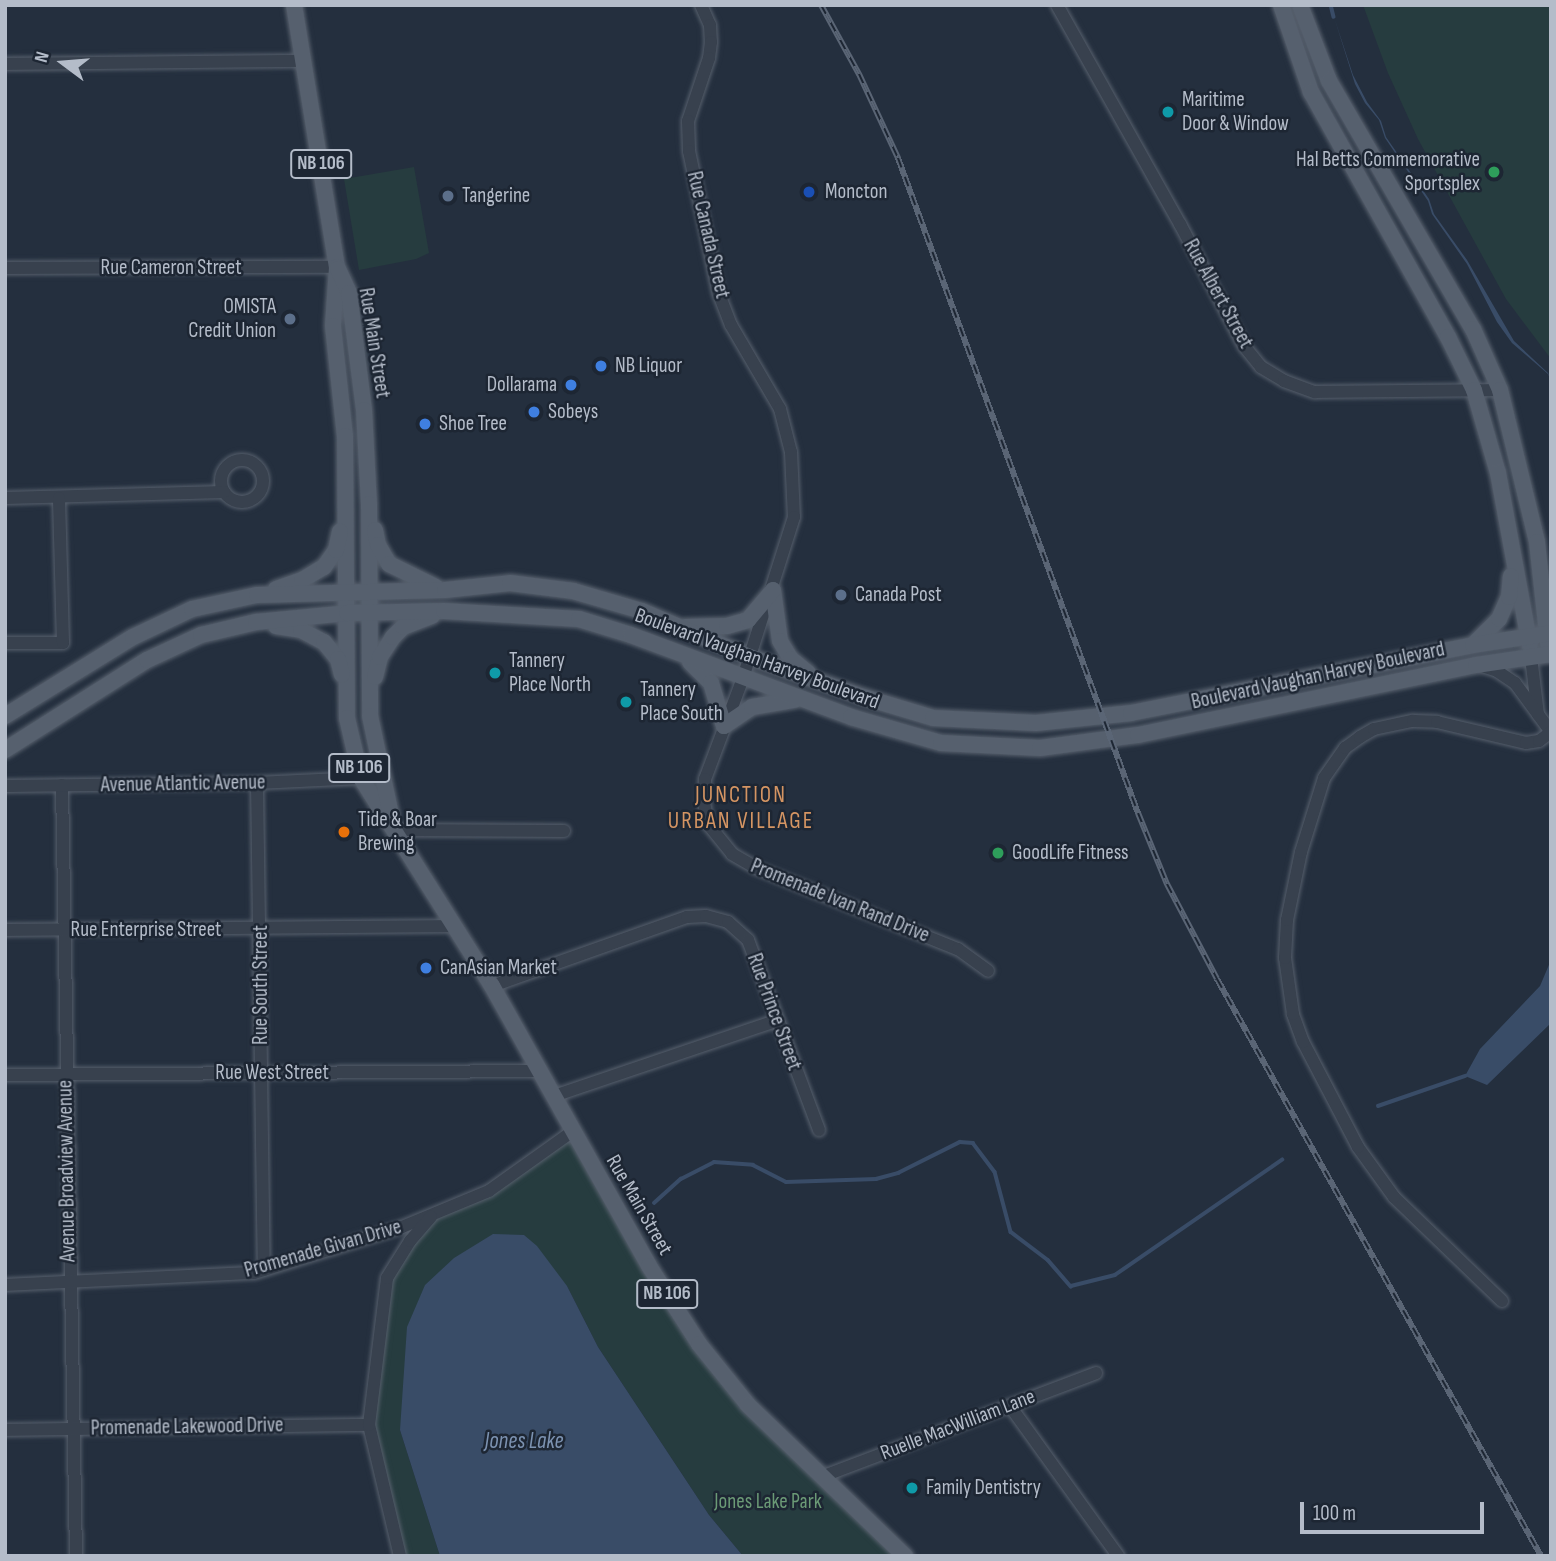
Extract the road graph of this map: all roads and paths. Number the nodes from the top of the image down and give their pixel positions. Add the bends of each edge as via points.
1 (294, 5) edge
2 (701, 5) edge
3 (1057, 5) edge
4 (1281, 5) edge
5 (1300, 5) edge
6 (304, 61) junction
7 (5, 64) edge
8 (337, 267) junction
9 (5, 268) edge
10 (1474, 390) junction
11 (1500, 390) junction
12 (224, 492) dead end
13 (5, 498) edge
14 (59, 498) junction
15 (369, 504) junction
16 (347, 505) junction
17 (1537, 542) junction
18 (1514, 556) junction
19 (1551, 578) edge
20 (445, 590) junction
21 (773, 590) junction
22 (347, 592) junction
23 (368, 592) junction
24 (257, 595) junction
25 (444, 611) junction
26 (347, 613) junction
27 (368, 613) junction
28 (256, 622) junction
29 (679, 627) junction
30 (1548, 633) edge
31 (1522, 637) junction
32 (5, 643) edge
33 (1473, 645) junction
34 (666, 648) junction
35 (1550, 656) edge
36 (750, 657) junction
37 (1525, 658) junction
38 (1476, 664) junction
39 (743, 678) junction
40 (818, 681) junction
41 (347, 695) junction
42 (370, 697) junction
43 (803, 700) junction
44 (5, 716) edge
45 (1539, 719) junction
46 (724, 726) junction
47 (1551, 732) edge
48 (5, 750) edge
49 (361, 778) junction
50 (257, 783) junction
51 (62, 785) junction
52 (5, 786) edge
53 (396, 831) junction
54 (564, 831) dead end
55 (454, 926) junction
56 (261, 929) junction
57 (5, 930) edge
58 (63, 930) junction
59 (988, 971) dead end
60 (492, 986) junction
61 (776, 1021) junction
62 (539, 1071) junction
63 (261, 1073) junction
64 (66, 1074) junction
65 (5, 1075) edge
66 (554, 1096) junction
67 (819, 1130) dead end
68 (573, 1131) junction
69 (434, 1215) junction
70 (264, 1270) junction
71 (69, 1284) junction
72 (5, 1285) edge
73 (1502, 1301) dead end
74 (1096, 1373) dead end
75 (1010, 1406) junction
76 (369, 1425) junction
77 (75, 1429) junction
78 (5, 1430) edge
79 (821, 1477) junction
80 (76, 1556) edge
81 (400, 1556) edge
82 (905, 1556) edge
83 (1118, 1556) edge

1 - 6 main road, NB 106
2 - 21 street, Rue Canada Street via 711,42 688,131 712,265 731,325 780,409 791,452 794,517
3 - 10 street, Rue Albert Street via 1244,346 1261,367 1315,392
4 - 10 main road via 1311,92
5 - 11 main road via 1329,81 1472,329
6 - 7 street
6 - 8 main road, NB 106
8 - 9 street, Rue Cameron Street
8 - 15 main road, Rue Main Street / NB 106 via 349,293
8 - 16 main road, Rue Main Street / NB 106 via 334,326
10 - 11 street, Rue Albert Street
10 - 18 main road via 1498,473
11 - 17 main road
12 - 14 street
13 - 14 street
14 - 32 street via 62,643
15 - 20 main road via 378,545 389,564
15 - 23 main road, Rue Main Street / NB 106
16 - 22 main road, Rue Main Street / NB 106
16 - 24 main road via 336,550 324,566 302,580
17 - 19 main road
17 - 30 main road
18 - 31 main road
18 - 33 main road via 1499,619
20 - 23 main road, Boulevard Vaughan Harvey Boulevard
20 - 29 main road, Boulevard Vaughan Harvey Boulevard via 510,583 573,591
21 - 29 main road via 748,620 727,626
21 - 36 street, Rue Canada Street
21 - 40 main road via 780,641 791,659
22 - 23 main road, Boulevard Vaughan Harvey Boulevard
22 - 24 main road, Boulevard Vaughan Harvey Boulevard
22 - 26 main road, Rue Main Street / NB 106
23 - 27 main road, Rue Main Street / NB 106
24 - 44 main road, Boulevard Vaughan Harvey Boulevard via 192,610 133,637
25 - 27 main road, Boulevard Vaughan Harvey Boulevard
25 - 34 main road, Boulevard Vaughan Harvey Boulevard via 579,619
25 - 42 main road via 403,627 393,637 380,657
26 - 27 main road, Boulevard Vaughan Harvey Boulevard
26 - 28 main road, Boulevard Vaughan Harvey Boulevard
26 - 41 main road, Rue Main Street / NB 106
27 - 42 main road, Rue Main Street / NB 106
28 - 41 main road via 301,630 324,642 338,659
28 - 48 main road, Boulevard Vaughan Harvey Boulevard via 201,635 148,660
29 - 36 main road, Boulevard Vaughan Harvey Boulevard
30 - 31 main road, Boulevard Vaughan Harvey Boulevard
30 - 35 main road
31 - 33 main road, Boulevard Vaughan Harvey Boulevard
31 - 37 main road
33 - 40 main road, Boulevard Vaughan Harvey Boulevard via 1131,713 1037,723 933,718
34 - 39 main road, Boulevard Vaughan Harvey Boulevard
34 - 46 main road via 696,665 710,683
35 - 37 main road, Boulevard Vaughan Harvey Boulevard
36 - 39 street, Promenade Ivan Rand Drive
36 - 40 main road, Boulevard Vaughan Harvey Boulevard
37 - 38 main road, Boulevard Vaughan Harvey Boulevard
37 - 45 street
38 - 43 main road, Boulevard Vaughan Harvey Boulevard via 1138,735 1040,748 941,743
38 - 45 street via 1515,683
39 - 43 main road, Boulevard Vaughan Harvey Boulevard
39 - 46 street, Promenade Ivan Rand Drive
41 - 49 main road, Rue Main Street / NB 106 via 347,718
42 - 53 main road, Rue Main Street / NB 106 via 382,780
43 - 46 main road via 764,703
45 - 47 street
46 - 59 street, Promenade Ivan Rand Drive via 705,779 704,802 708,824 732,854 756,868 958,949
47 - 73 street via 1539,741 1525,743 1437,722 1413,721 1374,729 1360,737 1345,748 1324,778 1301,852 1287,920 1285,958 1293,1014 1358,1147 1394,1197
49 - 50 street, Avenue Atlantic Avenue
49 - 53 main road, Rue Main Street / NB 106
50 - 51 street, Avenue Atlantic Avenue
50 - 56 street, Rue South Street
51 - 52 street, Avenue Atlantic Avenue
51 - 58 street, Avenue Broadview Avenue
53 - 54 street
53 - 55 main road, Rue Main Street / NB 106
55 - 56 street, Rue Enterprise Street
55 - 60 main road, Rue Main Street / NB 106
56 - 58 street, Rue Enterprise Street
56 - 63 street, Rue South Street
57 - 58 street, Rue Enterprise Street
58 - 64 street, Avenue Broadview Avenue
60 - 61 street, Rue Prince Street via 687,917 706,916 728,922 748,940
60 - 62 main road, Rue Main Street / NB 106
61 - 66 street
61 - 67 street, Rue Prince Street
62 - 63 street, Rue West Street
62 - 66 main road, Rue Main Street / NB 106
63 - 64 street, Rue West Street
63 - 70 street, Rue South Street
64 - 65 street, Rue West Street
64 - 71 street, Avenue Broadview Avenue
66 - 68 main road, Rue Main Street / NB 106
68 - 69 street, Promenade Givan Drive via 489,1191
68 - 79 main road, Rue Main Street / NB 106 via 699,1344 748,1405
69 - 70 street, Promenade Givan Drive
69 - 76 street via 410,1241 387,1278
70 - 71 street, Promenade Givan Drive
71 - 72 street, Promenade Givan Drive
71 - 77 street, Avenue Broadview Avenue
74 - 75 street, Ruelle MacWilliam Lane
75 - 79 street, Ruelle MacWilliam Lane
75 - 83 street
76 - 77 street, Promenade Lakewood Drive
76 - 81 street
77 - 78 street, Promenade Lakewood Drive
77 - 80 street, Avenue Broadview Avenue
79 - 82 main road, Rue Main Street / NB 106

